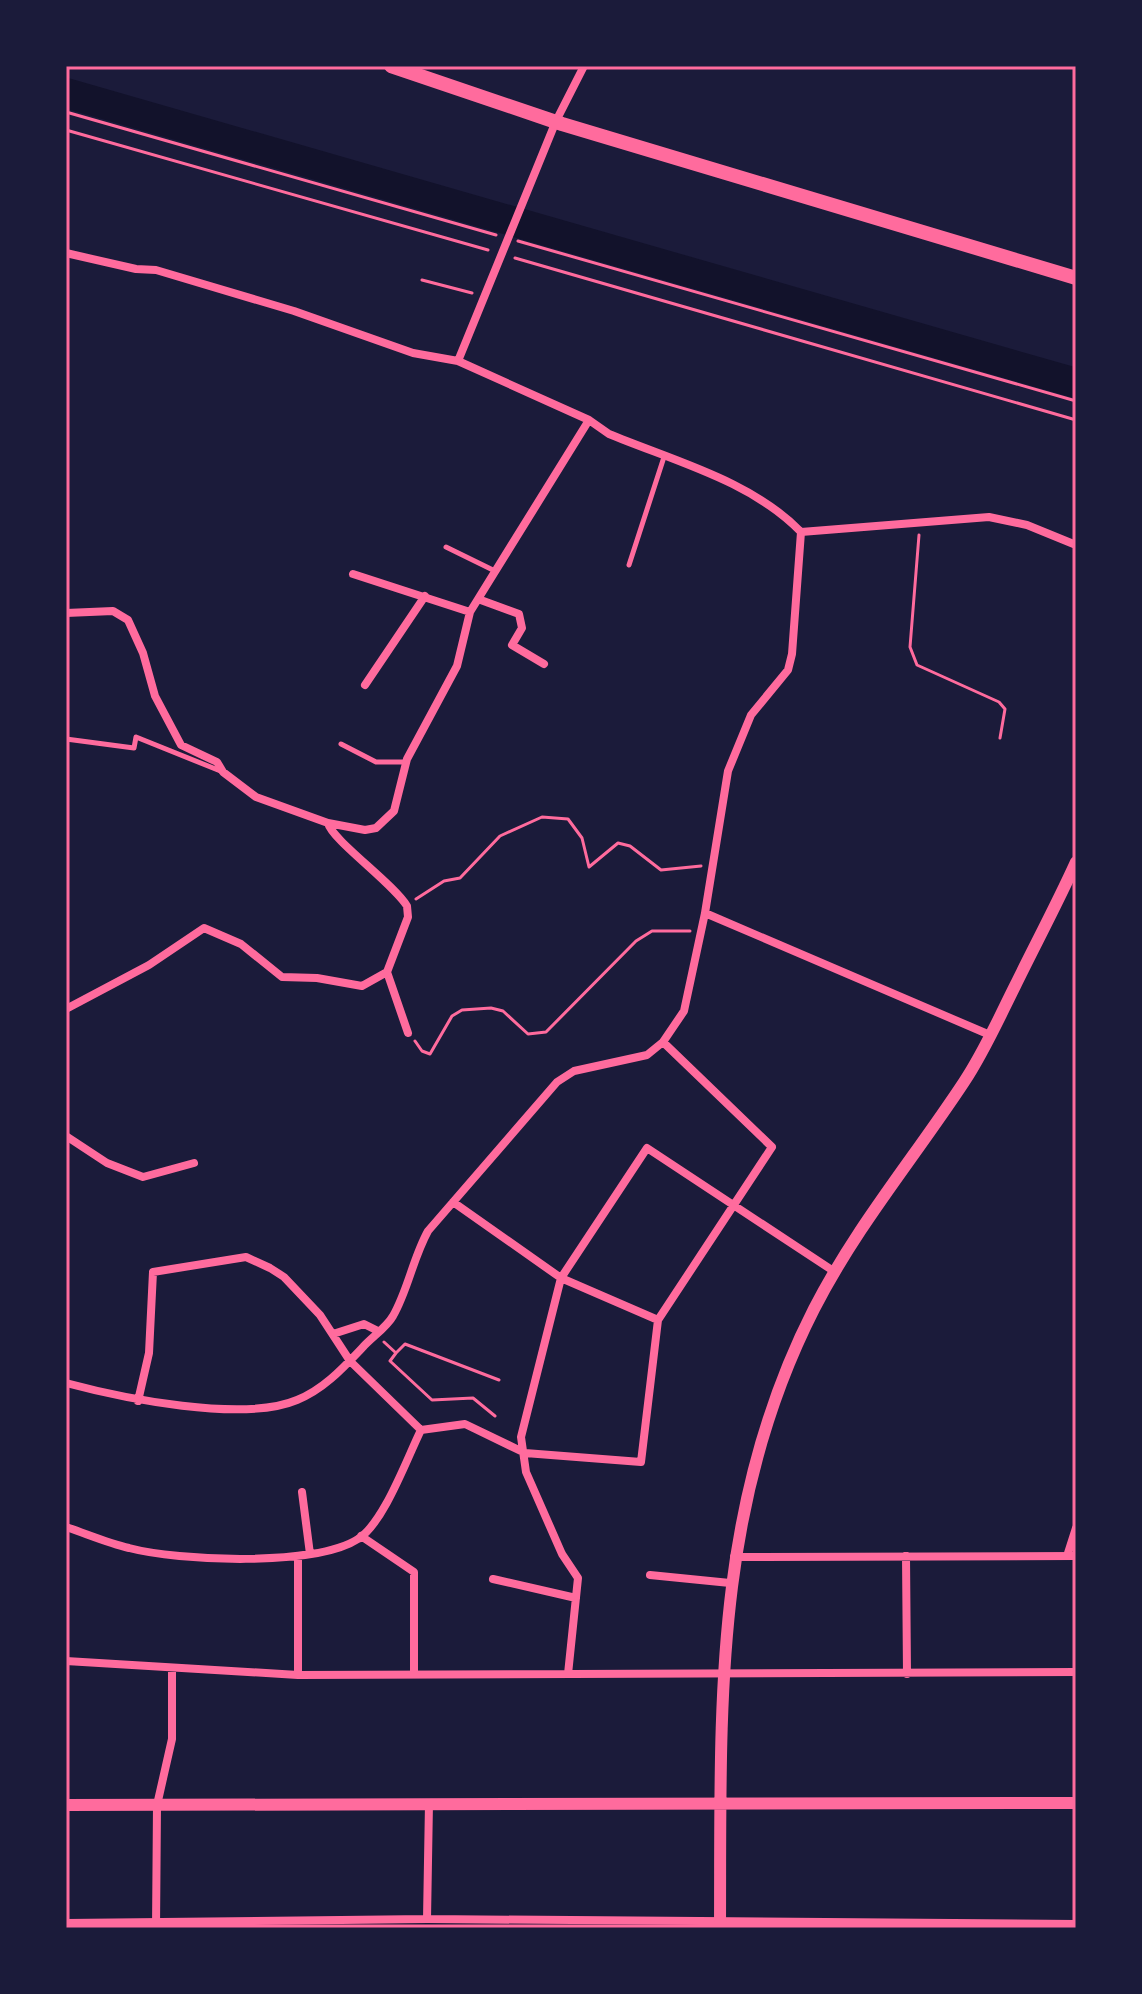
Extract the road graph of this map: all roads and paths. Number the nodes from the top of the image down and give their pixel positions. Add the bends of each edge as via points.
1 (391, 66) edge
2 (584, 66) edge
3 (66, 112) edge
4 (556, 121) junction
5 (66, 130) edge
6 (511, 234) junction
7 (66, 253) edge
8 (501, 254) junction
9 (1076, 278) edge
10 (422, 280) dead end
11 (484, 296) junction
12 (458, 361) junction
13 (1076, 401) edge
14 (589, 420) junction
15 (1076, 420) edge
16 (664, 457) junction
17 (919, 522) junction
18 (801, 532) junction
19 (1076, 545) edge
20 (446, 547) dead end
21 (629, 565) dead end
22 (495, 571) junction
23 (353, 574) dead end
24 (425, 596) junction
25 (478, 599) junction
26 (470, 612) junction
27 (66, 613) edge
28 (544, 664) dead end
29 (365, 685) dead end
30 (1000, 738) dead end
31 (66, 739) edge
32 (341, 744) dead end
33 (407, 762) junction
34 (223, 772) junction
35 (328, 823) junction
36 (713, 866) junction
37 (1074, 870) edge
38 (407, 906) junction
39 (705, 913) junction
40 (701, 932) junction
41 (387, 972) junction
42 (66, 1009) edge
43 (408, 1033) joint
44 (990, 1035) junction
45 (663, 1042) junction
46 (66, 1136) edge
47 (194, 1163) dead end
48 (453, 1202) junction
49 (734, 1205) junction
50 (835, 1272) junction
51 (561, 1278) junction
52 (658, 1320) junction
53 (377, 1332) junction
54 (333, 1334) junction
55 (396, 1353) junction
56 (350, 1361) junction
57 (499, 1380) dead end
58 (66, 1383) edge
59 (138, 1401) junction
60 (495, 1416) dead end
61 (421, 1430) junction
62 (522, 1451) junction
63 (302, 1492) dead end
64 (66, 1527) edge
65 (1076, 1528) edge
66 (361, 1536) junction
67 (310, 1554) junction
68 (1072, 1555) edge
69 (298, 1556) junction
70 (906, 1556) junction
71 (734, 1557) junction
72 (650, 1575) dead end
73 (493, 1579) dead end
74 (730, 1583) junction
75 (576, 1598) junction
76 (66, 1661) edge
77 (172, 1669) junction
78 (1076, 1672) edge
79 (414, 1674) junction
80 (568, 1674) junction
81 (907, 1674) junction
82 (298, 1675) junction
83 (722, 1675) junction
84 (429, 1803) junction
85 (1076, 1803) edge
86 (721, 1804) junction
87 (66, 1805) edge
88 (157, 1805) junction
89 (427, 1919) junction
90 (66, 1923) edge
91 (629, 1924) edge
92 (720, 1924) edge
93 (1076, 1924) edge
94 (156, 1925) edge
95 (847, 1925) edge
96 (964, 1926) edge

1 - 4 main road
2 - 4 street
3 - 6 path
4 - 6 street
4 - 9 main road
5 - 8 path
6 - 8 street
6 - 13 path
7 - 12 street via 156,270 413,353
8 - 11 street
8 - 15 path
10 - 11 path
11 - 12 street
12 - 14 street
14 - 16 street
14 - 22 street
16 - 18 street via 758,496
16 - 21 lane
17 - 18 street
17 - 19 street via 989,517 1027,525
17 - 30 path via 910,647 914,659 999,702 1005,709
18 - 36 street via 788,670 741,735 724,787
20 - 22 lane
22 - 25 street
23 - 24 street
24 - 26 street
24 - 29 street
25 - 26 street
25 - 28 street via 519,614 522,628 512,645
26 - 33 street via 457,666
27 - 34 street via 104,610 128,620 155,696 181,745 217,762
31 - 34 lane via 134,748 136,737
32 - 33 lane via 376,762
33 - 35 street via 401,792 387,820 365,830
34 - 35 street via 256,797
35 - 38 street
36 - 38 path via 661,870 618,843 589,867 573,824 563,817 542,817 500,836 460,878 444,881
36 - 39 street
37 - 44 street
38 - 41 street via 408,917
39 - 40 street
39 - 44 street
40 - 43 path via 652,931 636,941 546,1032 528,1034 503,1011 475,1008 452,1016 430,1054
40 - 45 street via 684,1011
41 - 42 street via 362,986 282,977 241,944 204,928 149,965
41 - 43 street
44 - 50 street via 965,1081 867,1217
45 - 48 street via 647,1055 574,1071 557,1082
45 - 49 street via 772,1147
46 - 47 street via 107,1163 143,1177
48 - 51 street
48 - 53 street via 428,1231 392,1319
49 - 50 street
49 - 51 street via 647,1148
49 - 52 street
50 - 71 street via 814,1309 763,1438
51 - 52 street
51 - 62 street via 521,1437
52 - 62 street via 641,1462
53 - 54 street via 364,1324
53 - 55 path
53 - 56 street
54 - 56 street
54 - 59 street via 284,1277 246,1257 153,1272 149,1353
55 - 57 path via 405,1344
55 - 60 path via 390,1361 432,1400 473,1398
56 - 59 street via 315,1391 266,1408
56 - 61 street
58 - 59 street
61 - 62 street via 465,1424
61 - 66 street via 379,1514
62 - 75 street via 562,1554 578,1578
63 - 67 street
64 - 69 street via 166,1555
65 - 68 street
66 - 67 street
66 - 79 street via 414,1572
67 - 69 street
68 - 70 street
69 - 82 street
70 - 71 street
70 - 81 street
71 - 74 street
72 - 74 street
73 - 75 street
74 - 83 street
75 - 80 street
76 - 77 street
77 - 82 street
77 - 88 street via 172,1739
78 - 81 street
79 - 80 street
79 - 82 street
80 - 83 street
81 - 83 street
83 - 86 street
84 - 86 street
84 - 88 street
84 - 89 street
85 - 86 street
86 - 92 street
87 - 88 street
88 - 94 street
89 - 91 street
89 - 94 street
90 - 94 street
91 - 92 street
92 - 95 street
93 - 96 street
95 - 96 street

